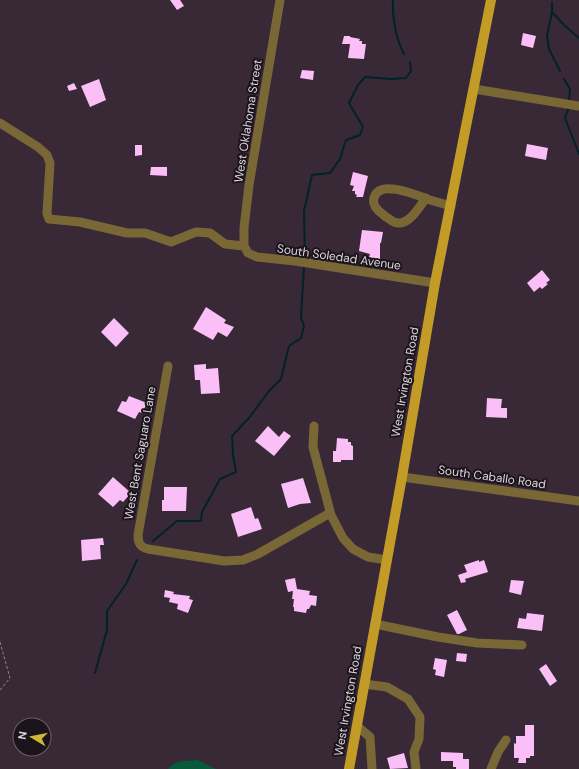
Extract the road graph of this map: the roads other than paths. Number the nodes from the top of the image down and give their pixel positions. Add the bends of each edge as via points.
1 (280, 0) edge
2 (491, 0) edge
3 (474, 89) junction
4 (579, 106) edge
5 (0, 123) edge
6 (426, 198) junction
7 (451, 206) junction
8 (244, 246) junction
9 (435, 284) junction
10 (168, 366) dead end
11 (314, 426) dead end
12 (402, 476) junction
13 (579, 501) edge
14 (330, 513) junction
15 (387, 560) junction
16 (375, 624) junction
17 (522, 645) dead end
18 (364, 684) junction
19 (357, 726) junction
20 (506, 740) dead end
21 (349, 769) edge
22 (372, 769) edge
23 (416, 769) edge
24 (491, 769) edge

1 - 8 street, West Oklahoma Street via 250,185
2 - 3 main road, West Irvington Road
3 - 4 street
3 - 7 main road, West Irvington Road
5 - 8 street via 47,155 50,163 47,213 49,219 145,233 171,242 196,232 210,233 225,244
6 - 6 street via 404,190 387,189 376,193 374,203 378,211 399,223 409,220
6 - 7 street
7 - 9 main road, West Irvington Road
8 - 9 street, South Soledad Avenue via 248,253 257,257
9 - 12 main road, West Irvington Road
10 - 14 street, West Bent Saguaro Lane via 138,535 139,544 144,548 171,553 224,561 243,560
11 - 14 street via 313,447
12 - 13 street, South Caballo Road
12 - 15 main road, West Irvington Road
14 - 15 street via 343,538 353,549 368,557
15 - 16 main road, West Irvington Road
16 - 17 street via 477,643
16 - 18 main road, West Irvington Road
18 - 19 main road, West Irvington Road
18 - 23 street via 387,687 408,700 420,717 419,739 414,752
19 - 21 main road, West Irvington Road
19 - 22 street via 370,737
20 - 24 street

